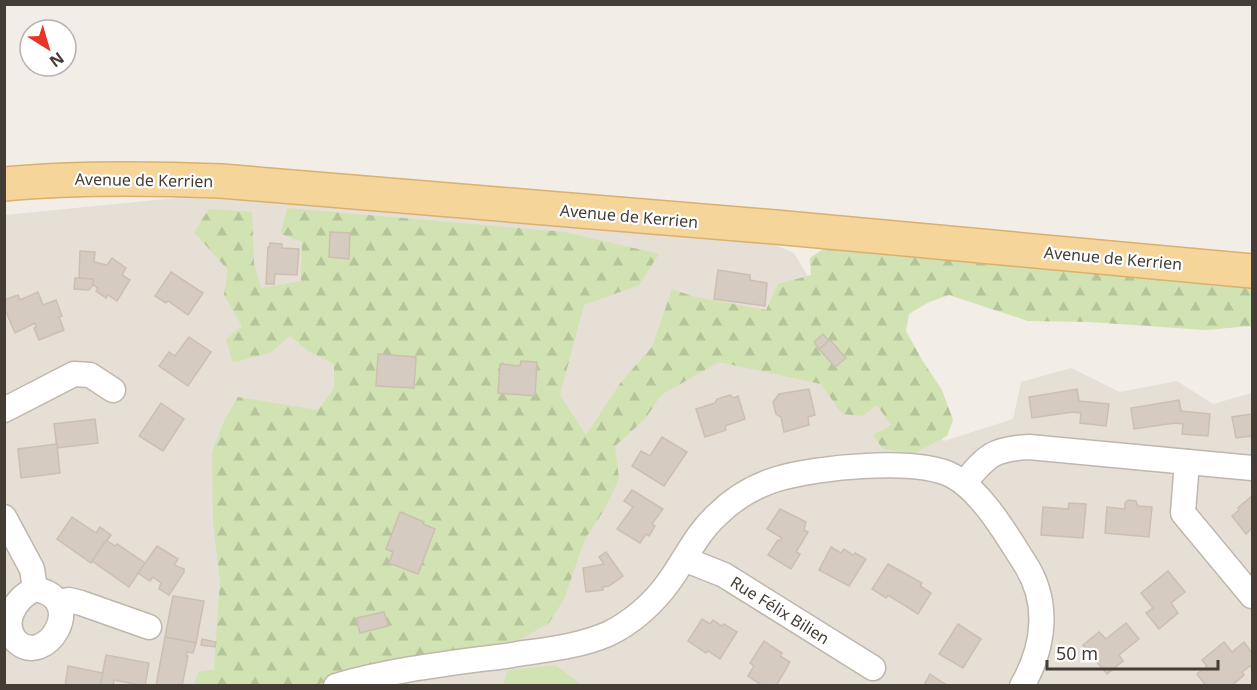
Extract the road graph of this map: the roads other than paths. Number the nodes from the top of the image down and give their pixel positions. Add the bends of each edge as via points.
1 (4, 184) edge
2 (1252, 271) edge
3 (113, 390) dead end
4 (4, 410) edge
5 (1187, 462) junction
6 (1252, 468) edge
7 (964, 483) junction
8 (4, 517) edge
9 (684, 559) junction
10 (35, 589) junction
11 (1252, 596) edge
12 (59, 602) junction
13 (149, 627) dead end
14 (873, 668) dead end
15 (336, 686) edge
16 (1022, 686) edge

1 - 2 main road, Avenue de Kerrien via 151,178 221,181
3 - 4 street via 90,375 74,374
5 - 6 street
5 - 7 street via 1012,448 989,456
5 - 11 street via 1183,513
7 - 9 street via 936,470 892,466 819,471 776,480 745,494 715,516
7 - 16 street via 988,509 1038,591 1041,632 1033,664
8 - 10 street via 32,569
9 - 14 street, Rue Félix Bilien via 724,575
9 - 15 street via 655,599 607,634 558,648 373,676
10 - 12 street via 46,591
10 - 12 street via 17,601 9,623 11,634 29,657 48,641 60,621
12 - 13 street via 81,603

